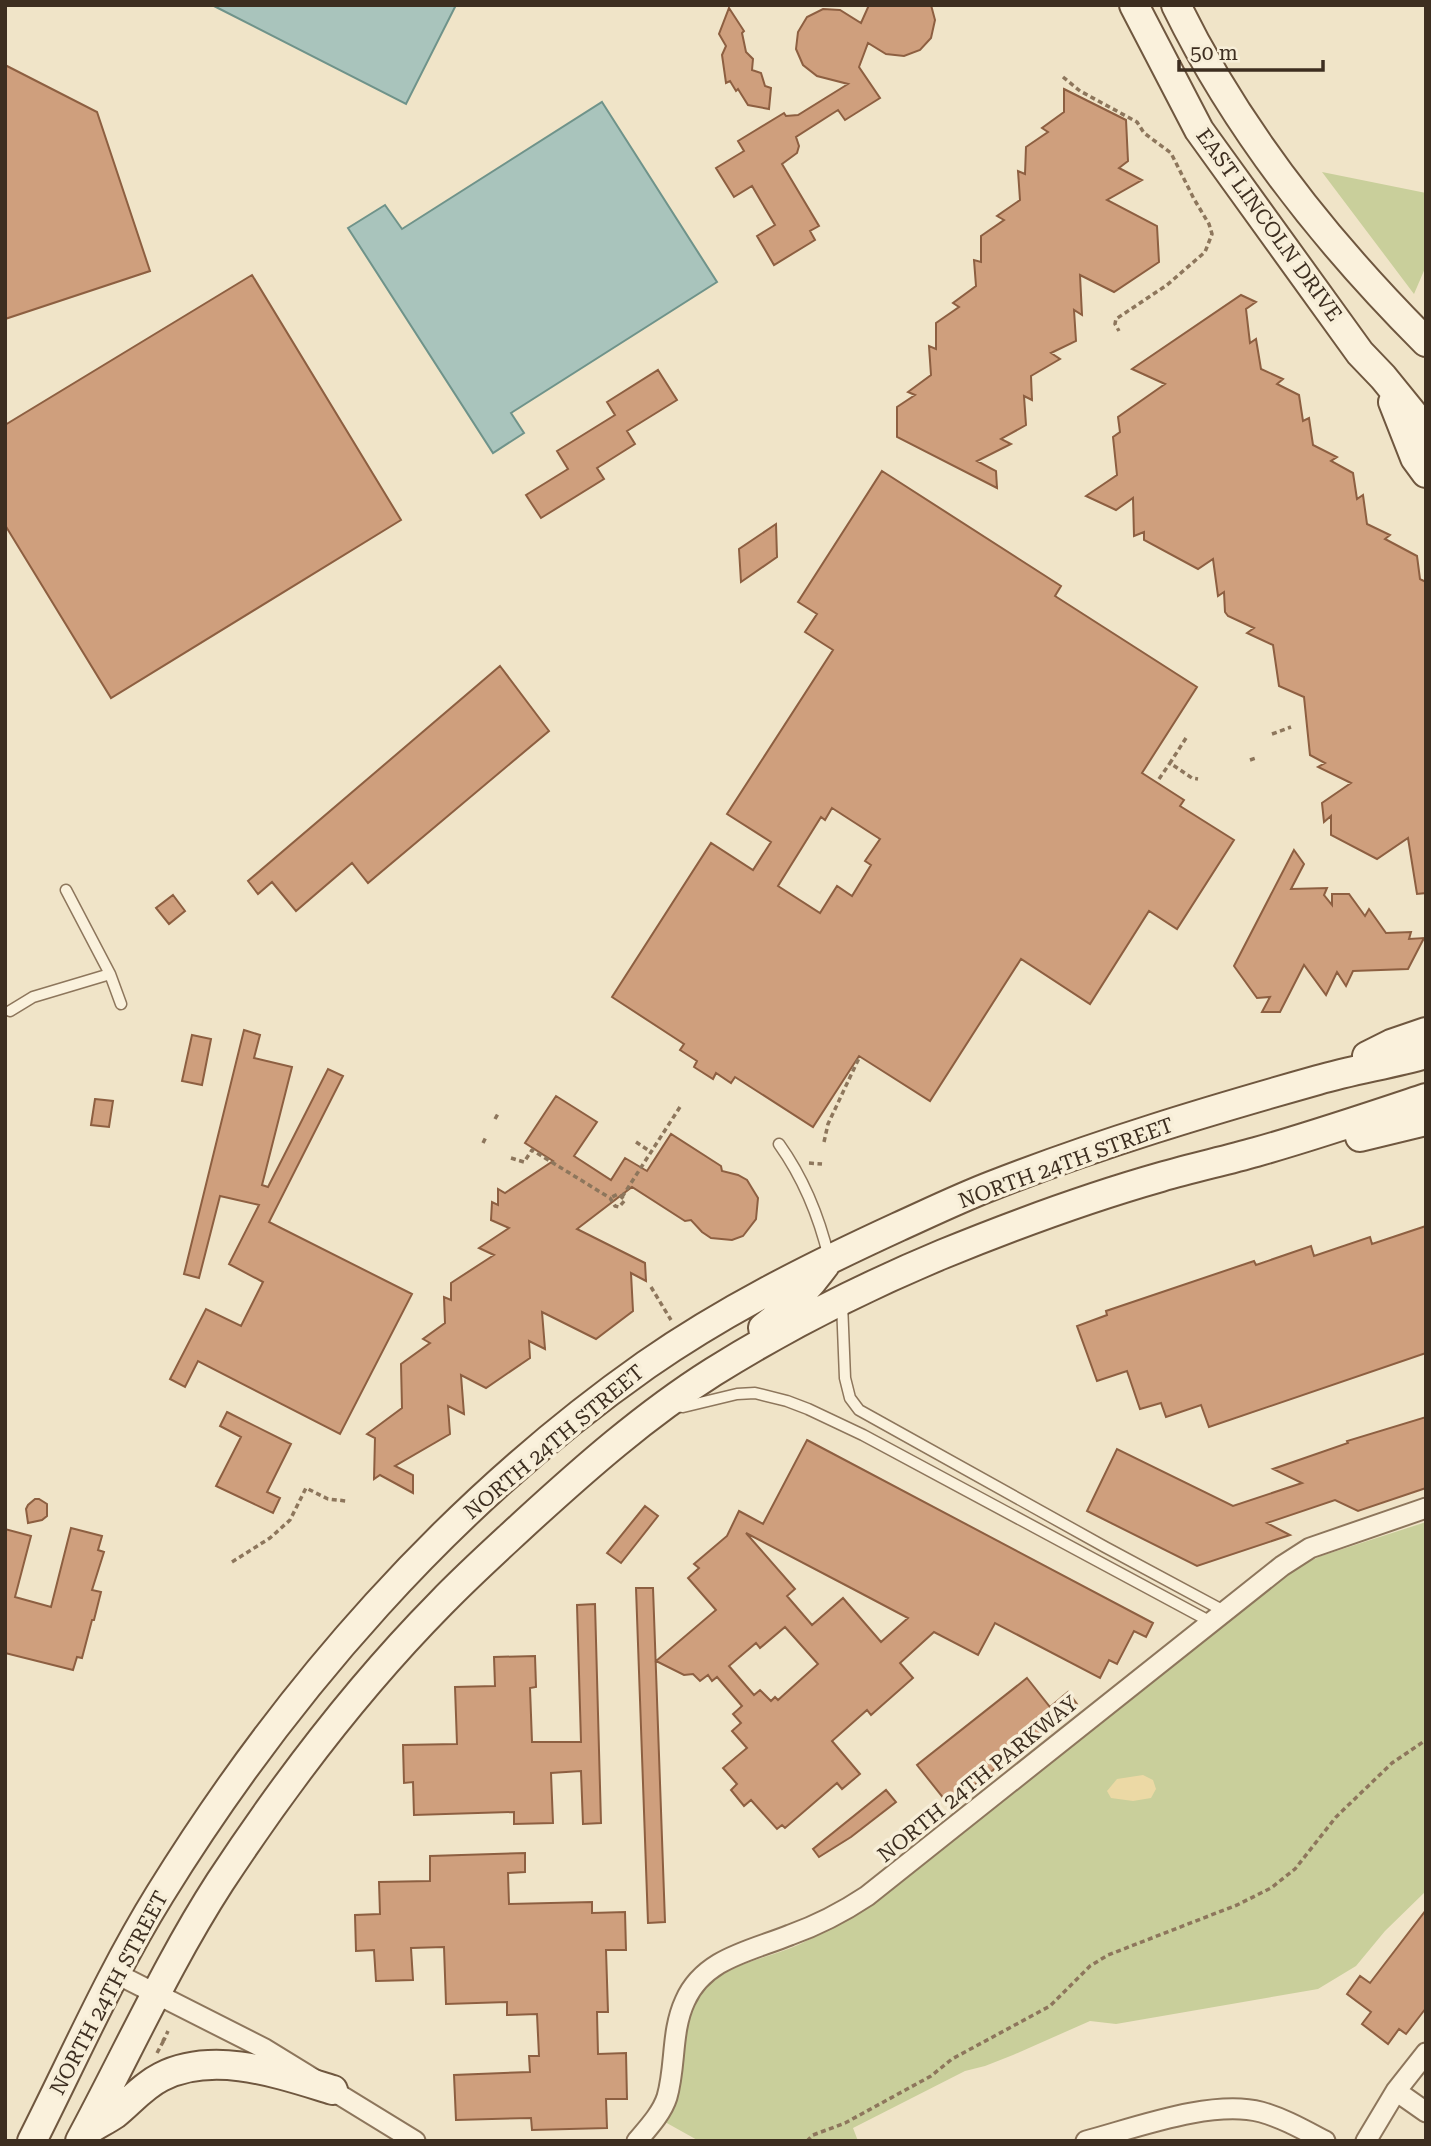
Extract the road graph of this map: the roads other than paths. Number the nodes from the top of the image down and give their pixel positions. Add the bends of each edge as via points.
1 (1134, 5) edge
2 (1176, 5) edge
3 (1426, 342) edge
4 (1383, 377) junction
5 (1426, 430) edge
6 (1426, 473) edge
7 (66, 890) dead end
8 (110, 974) junction
9 (121, 1004) dead end
10 (10, 1011) dead end
11 (1426, 1032) edge
12 (1426, 1054) edge
13 (1323, 1079) junction
14 (1426, 1098) edge
15 (1426, 1121) edge
16 (779, 1144) dead end
17 (1257, 1152) junction
18 (830, 1259) junction
19 (897, 1275) junction
20 (841, 1301) junction
21 (691, 1387) junction
22 (664, 1405) junction
23 (1426, 1508) edge
24 (1218, 1617) junction
25 (115, 1973) junction
26 (155, 1993) junction
27 (1426, 2053) edge
28 (333, 2090) junction
29 (1396, 2091) junction
30 (1426, 2112) edge
31 (83, 2136) edge
32 (32, 2141) edge
33 (415, 2141) edge
34 (637, 2141) edge
35 (1086, 2141) edge
36 (1325, 2141) edge
37 (1366, 2141) edge

1 - 4 main road, EAST LINCOLN DRIVE via 1199,130 1352,342
2 - 3 main road, EAST LINCOLN DRIVE via 1224,91 1269,158 1356,267
4 - 5 main road, EAST LINCOLN DRIVE
4 - 6 main road via 1415,458
7 - 8 lane
8 - 9 lane
8 - 10 lane via 33,998
11 - 13 main road via 1391,1044
12 - 13 main road, NORTH 24TH STREET
13 - 18 main road, NORTH 24TH STREET via 1098,1146 985,1188
14 - 17 main road, NORTH 24TH STREET
15 - 17 main road via 1356,1138
16 - 18 lane via 811,1199
17 - 19 main road, NORTH 24TH STREET via 1160,1177 1021,1223
18 - 19 main road via 861,1272
18 - 21 main road via 789,1309 711,1364
18 - 25 main road, NORTH 24TH STREET via 735,1309 645,1366 558,1433 467,1514 350,1634 280,1722 183,1859
19 - 20 main road, NORTH 24TH STREET
20 - 21 main road, NORTH 24TH STREET
20 - 24 lane via 845,1378 859,1410 1105,1547
21 - 22 main road, NORTH 24TH STREET
22 - 24 lane via 684,1407 755,1393 787,1401 863,1435
22 - 26 main road, NORTH 24TH STREET via 552,1498 468,1577 361,1691 250,1837
23 - 24 street, NORTH 24TH PARKWAY via 1310,1548
24 - 34 street, NORTH 24TH PARKWAY via 867,1896 838,1915 740,1952 701,1976 680,2015 667,2098
25 - 26 street
25 - 32 main road, NORTH 24TH STREET
26 - 28 street
26 - 31 main road, NORTH 24TH STREET
27 - 29 street
28 - 31 main road via 256,2069 202,2066 161,2077
28 - 33 street
29 - 30 street
29 - 37 street
35 - 36 street via 1209,2110 1243,2109 1285,2121

